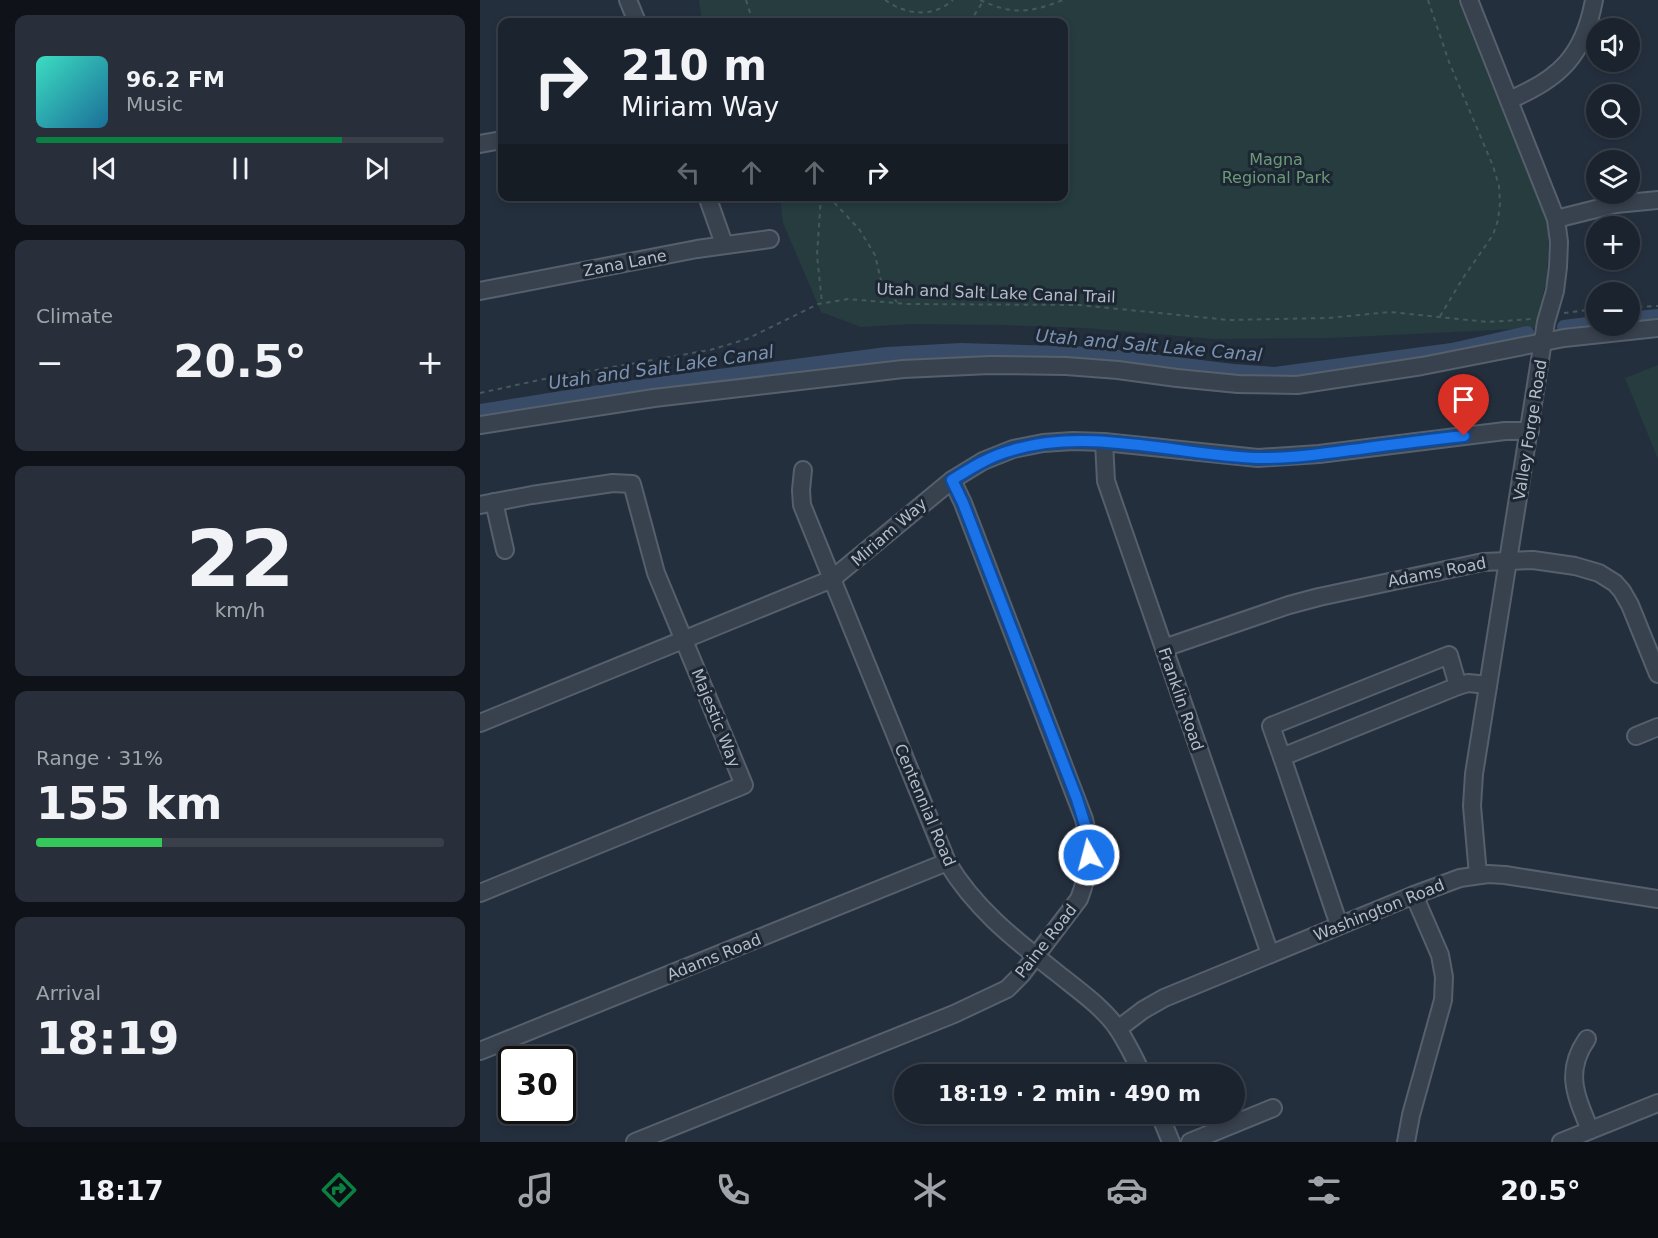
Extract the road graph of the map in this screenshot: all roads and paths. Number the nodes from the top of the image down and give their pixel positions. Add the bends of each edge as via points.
1 (628, 0) edge
2 (746, 0) edge
3 (885, 0) edge
4 (953, 0) edge
5 (983, 0) edge
6 (1063, 0) edge
7 (1428, 0) edge
8 (1469, 0) edge
9 (1594, 0) edge
10 (635, 18) edge
11 (752, 18) edge
12 (970, 18) edge
13 (1509, 99) junction
14 (498, 141) edge
15 (480, 144) edge
16 (1658, 200) edge
17 (709, 201) edge
18 (821, 201) edge
19 (833, 201) edge
20 (1556, 219) junction
21 (770, 238) dead end
22 (724, 244) junction
23 (480, 291) edge
24 (822, 303) junction
25 (898, 304) junction
26 (1658, 306) edge
27 (1640, 307) edge
28 (1586, 311) edge
29 (1439, 318) junction
30 (1547, 319) junction
31 (1658, 328) edge
32 (1544, 342) junction
33 (480, 393) edge
34 (480, 425) edge
35 (1530, 431) junction
36 (1104, 442) junction
37 (803, 470) dead end
38 (952, 480) junction
39 (487, 503) edge
40 (505, 550) dead end
41 (1509, 560) junction
42 (832, 579) junction
43 (684, 640) junction
44 (1164, 648) junction
45 (1658, 674) edge
46 (1488, 685) junction
47 (1458, 686) junction
48 (480, 723) edge
49 (1658, 727) edge
50 (1636, 736) dead end
51 (1282, 757) junction
52 (947, 862) junction
53 (1478, 875) junction
54 (480, 892) edge
55 (1414, 895) junction
56 (1658, 899) edge
57 (1339, 925) junction
58 (1270, 954) junction
59 (1036, 957) junction
60 (1118, 1029) junction
61 (1587, 1039) dead end
62 (480, 1051) edge
63 (1137, 1064) edge
64 (1658, 1103) edge
65 (1273, 1108) dead end
66 (1164, 1124) edge
67 (1590, 1130) junction
68 (635, 1142) edge
69 (1171, 1142) edge
70 (1190, 1142) edge
71 (1406, 1142) edge
72 (1561, 1142) edge

1 - 10 street
2 - 11 path
3 - 4 path via 919,13 940,9
5 - 6 path via 1000,9 1021,12
5 - 12 path
7 - 29 path via 1493,166 1500,203 1493,235
8 - 13 street, Valley Forge Road
9 - 13 street via 1590,24 1566,64 1550,79
13 - 20 street, Valley Forge Road
14 - 15 street
16 - 20 street via 1616,204
17 - 22 street
18 - 24 path via 817,255
19 - 25 path via 859,229 875,255 882,285
20 - 30 street, Valley Forge Road via 1558,267
21 - 22 street, Zana Lane
22 - 23 street, Zana Lane
24 - 25 path, Utah and Salt Lake Canal Trail via 848,300
24 - 33 path, Utah and Salt Lake Canal Trail via 747,339 710,350
25 - 29 path, Utah and Salt Lake Canal Trail via 1079,305 1229,320 1390,312
26 - 27 path
28 - 30 path, Utah and Salt Lake Canal Trail
29 - 30 path, Utah and Salt Lake Canal Trail via 1488,322
30 - 32 street, Valley Forge Road
31 - 32 street
32 - 34 street via 1297,385 1239,384 1066,366 903,369 654,398
32 - 35 street, Valley Forge Road
35 - 36 street, Miriam Way via 1258,458
35 - 41 street, Valley Forge Road
36 - 38 street, Miriam Way via 1043,443 1013,449 982,461
36 - 44 street, Franklin Road via 1106,481
37 - 42 street, Centennial Road via 802,505
38 - 42 street, Miriam Way
38 - 59 street, Paine Road via 1089,838 1088,870 1079,899
39 - 40 street
39 - 43 street, Majestic Way via 613,483 632,484 651,558
41 - 44 street, Adams Road via 1483,562 1319,597
41 - 45 street, Adams Road via 1575,566 1615,583 1629,605
41 - 46 street, Valley Forge Road
42 - 43 street, Miriam Way
42 - 52 street, Centennial Road
43 - 48 street, Miriam Way
43 - 54 street, Majestic Way via 744,785
44 - 58 street, Franklin Road
46 - 47 street
46 - 53 street, Valley Forge Road via 1472,806
47 - 51 street
47 - 51 street via 1449,655 1271,726
49 - 50 street
51 - 57 street
52 - 59 street, Centennial Road via 972,899
52 - 62 street, Adams Road
53 - 55 street, Washington Road
53 - 56 street, Washington Road via 1505,875
55 - 57 street, Washington Road
55 - 71 street via 1440,955 1444,977 1443,1000
57 - 58 street, Washington Road
58 - 60 street, Washington Road via 1164,998
59 - 60 street, Centennial Road via 1083,994
59 - 68 street, Paine Road via 1007,989 988,999
60 - 63 street, Centennial Road
61 - 67 street via 1573,1068 1574,1087
64 - 67 street
65 - 70 street
66 - 69 street
67 - 72 street

